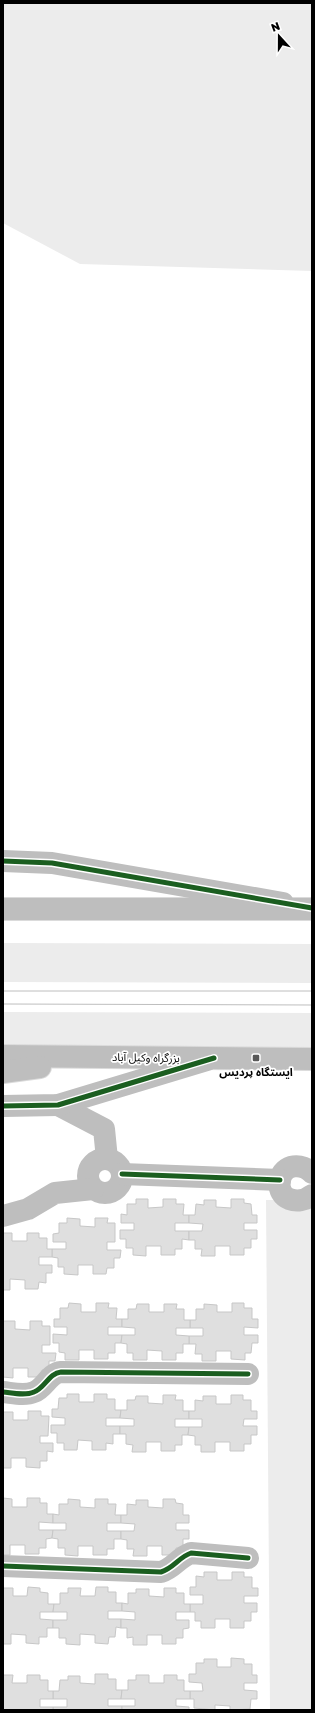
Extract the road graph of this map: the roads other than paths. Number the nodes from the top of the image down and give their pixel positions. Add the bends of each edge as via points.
1 (3, 862) edge
2 (3, 896) edge
3 (110, 908) junction
4 (3, 909) edge
5 (312, 909) edge
6 (3, 1056) edge
7 (129, 1057) junction
8 (214, 1058) junction
9 (312, 1059) edge
10 (3, 1072) edge
11 (58, 1105) junction
12 (3, 1106) edge
13 (115, 1167) junction
14 (312, 1173) edge
15 (280, 1180) junction
16 (312, 1195) edge
17 (3, 1216) edge
18 (248, 1374) dead end
19 (3, 1392) edge
20 (248, 1558) dead end
21 (3, 1566) edge

1 - 5 main road via 52,863
2 - 3 main road
3 - 4 main road
3 - 5 main road
6 - 7 main road, بزرگراه وکیل آباد
7 - 8 main road, بزرگراه وکیل آباد
7 - 10 main road
8 - 9 main road, بزرگراه وکیل آباد
8 - 11 main road
11 - 12 main road
11 - 13 main road via 104,1129
13 - 15 main road
13 - 17 main road via 121,1184 113,1192 102,1193 93,1189 55,1193 28,1209
14 - 15 main road via 307,1168 294,1166 288,1169
15 - 16 main road via 280,1187 288,1199 304,1201
18 - 19 main road via 61,1372 52,1376 35,1392
20 - 21 main road via 191,1553 185,1555 169,1570 161,1572

